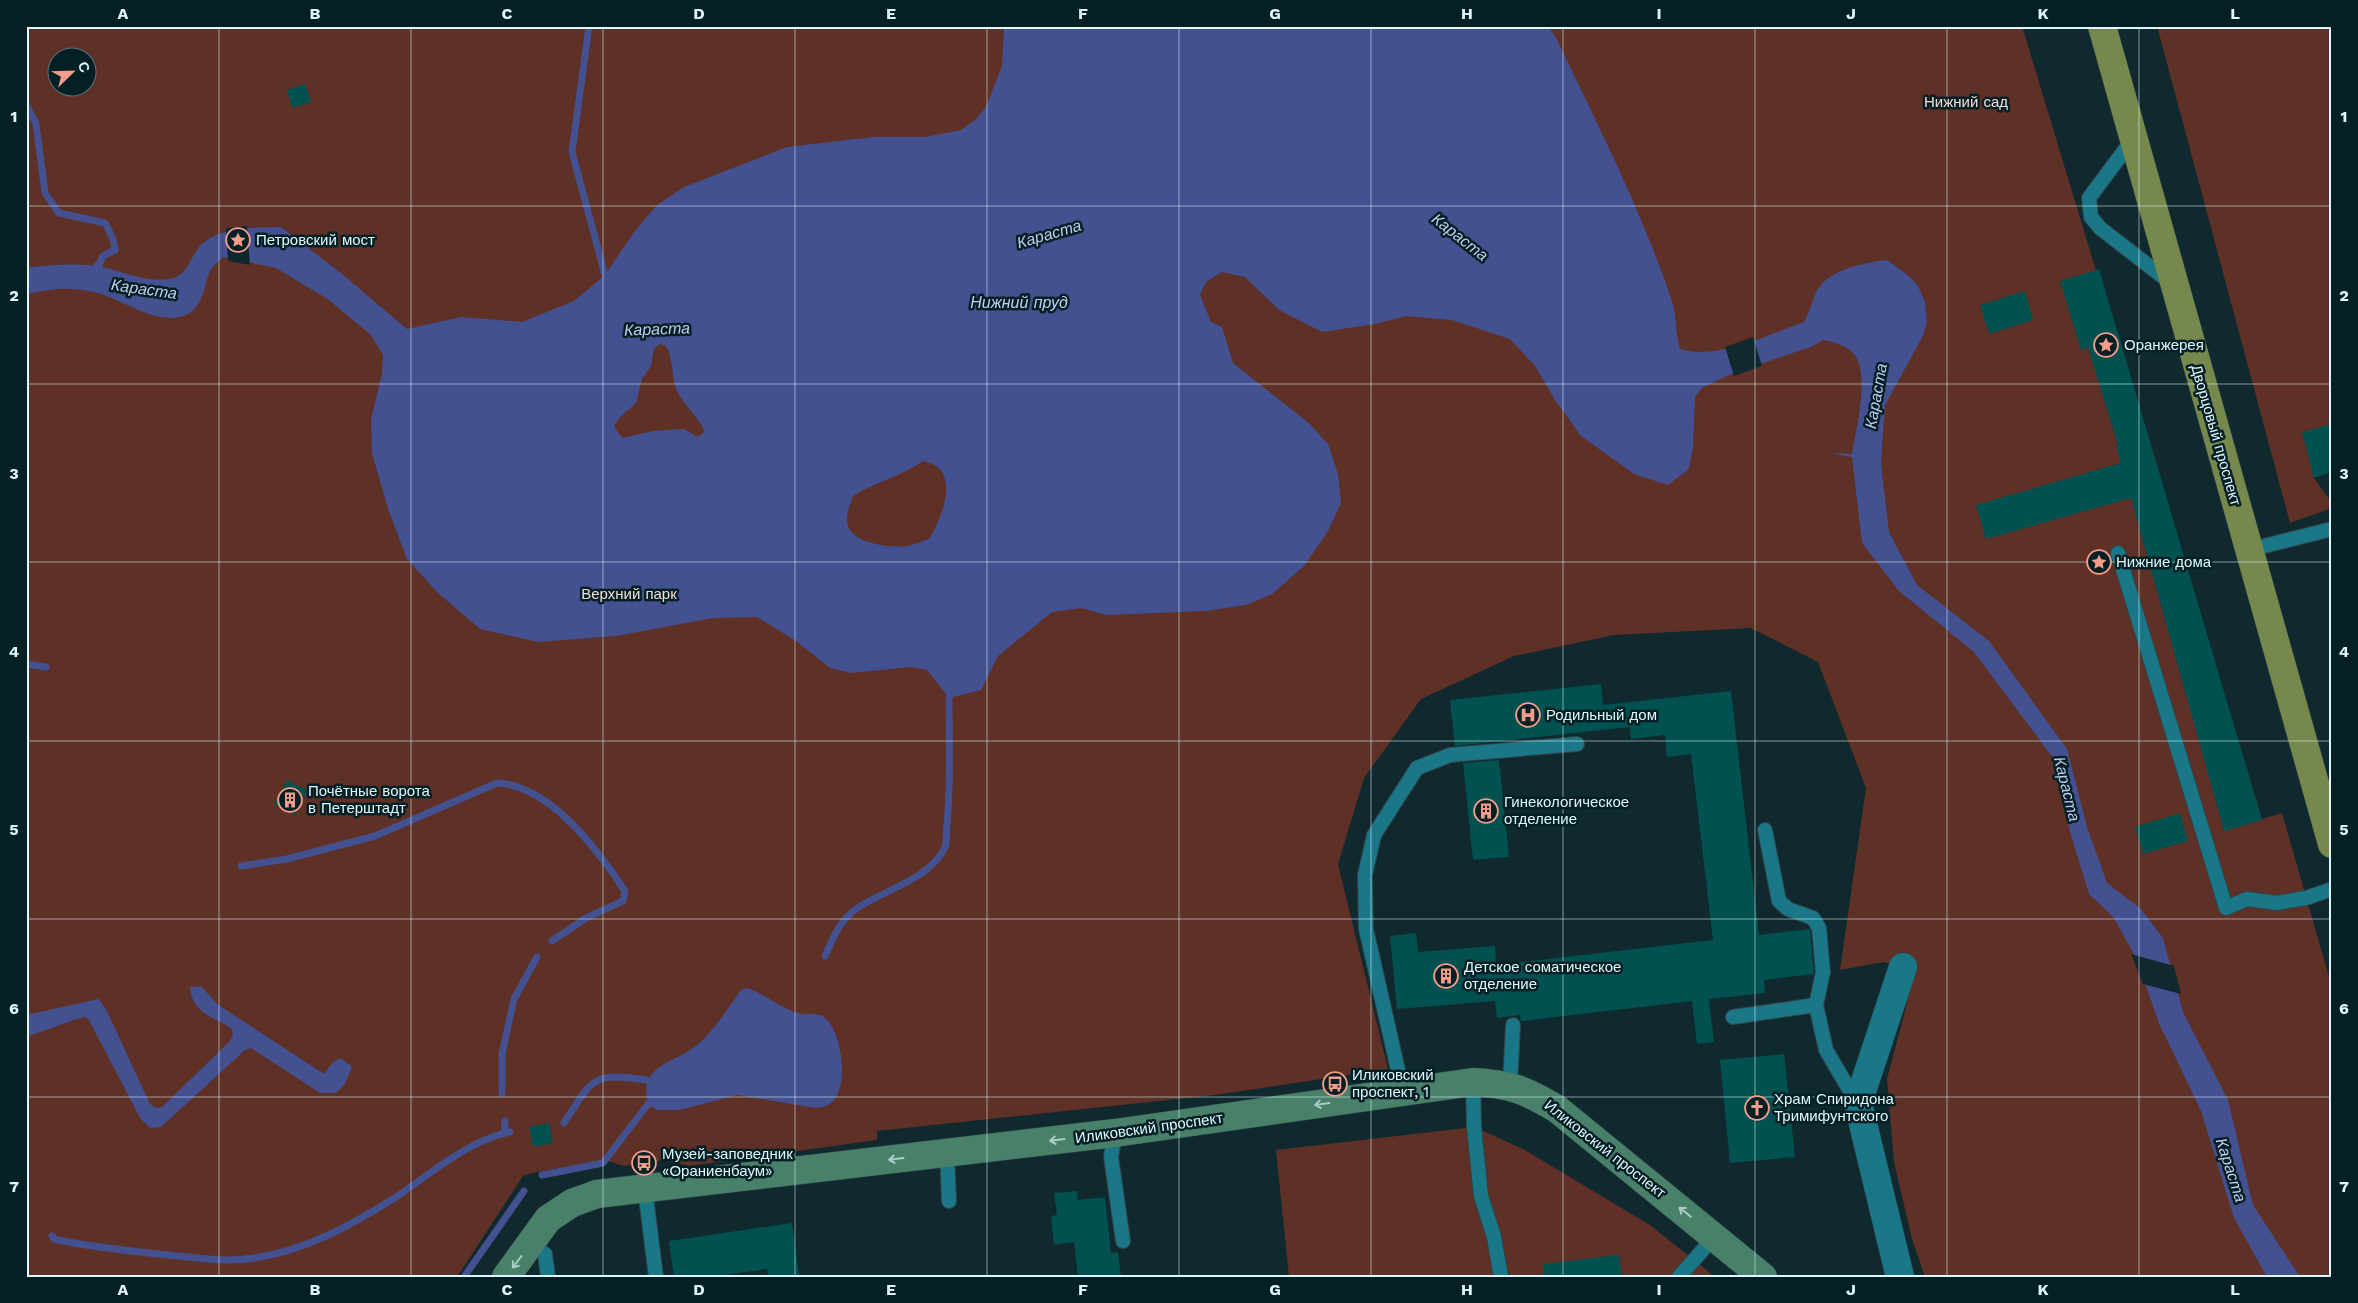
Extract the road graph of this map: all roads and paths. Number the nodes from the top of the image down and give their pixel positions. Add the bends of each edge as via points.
1 (2102, 26) edge
2 (2133, 139) junction
3 (2090, 211) junction
4 (2082, 226) dead end
5 (2174, 285) junction
6 (2332, 529) edge
7 (2248, 550) junction
8 (2118, 553) dead end
9 (1577, 744) dead end
10 (2327, 806) edge
11 (1765, 830) dead end
12 (2332, 844) edge
13 (2332, 889) edge
14 (1903, 967) dead end
15 (1816, 1005) junction
16 (1733, 1017) dead end
17 (1513, 1025) dead end
18 (1473, 1082) junction
19 (1510, 1085) junction
20 (1404, 1092) junction
21 (1858, 1103) junction
22 (1115, 1134) junction
23 (947, 1153) junction
24 (644, 1189) junction
25 (949, 1200) dead end
26 (1715, 1236) junction
27 (1123, 1241) dead end
28 (544, 1254) dead end
29 (506, 1277) edge
30 (548, 1277) edge
31 (656, 1277) edge
32 (1501, 1277) edge
33 (1679, 1277) edge
34 (1763, 1277) edge
35 (1900, 1277) edge

1 - 2 main road, Дворцовый проспект
2 - 3 lane via 2089,198
2 - 5 main road, Дворцовый проспект
3 - 4 lane
3 - 5 lane via 2100,228
5 - 7 main road, Дворцовый проспект
6 - 7 lane
7 - 10 main road, Дворцовый проспект
8 - 13 lane via 2226,908 2247,899 2277,903
9 - 20 lane via 1450,755 1418,768 1374,835 1365,875 1366,929
10 - 12 main road, Дворцовый проспект
11 - 15 lane via 1779,901 1788,910 1813,918 1819,928 1823,972
14 - 21 street
15 - 16 lane
15 - 21 lane via 1826,1050
17 - 19 lane
18 - 19 main road, Иликовский проспект
18 - 20 main road, Иликовский проспект
18 - 32 lane via 1481,1196 1494,1237
26 -> 19 main road, Иликовский проспект via 1558,1109 1534,1094
20 -> 22 main road, Иликовский проспект
21 - 35 street
22 -> 23 main road, Иликовский проспект
22 - 27 lane via 1111,1157
23 -> 24 main road, Иликовский проспект
23 - 25 lane
24 -> 29 main road, Иликовский проспект via 598,1194 572,1203 548,1219
24 - 31 lane
26 - 33 lane
26 - 34 main road, Иликовский проспект
28 - 30 lane

